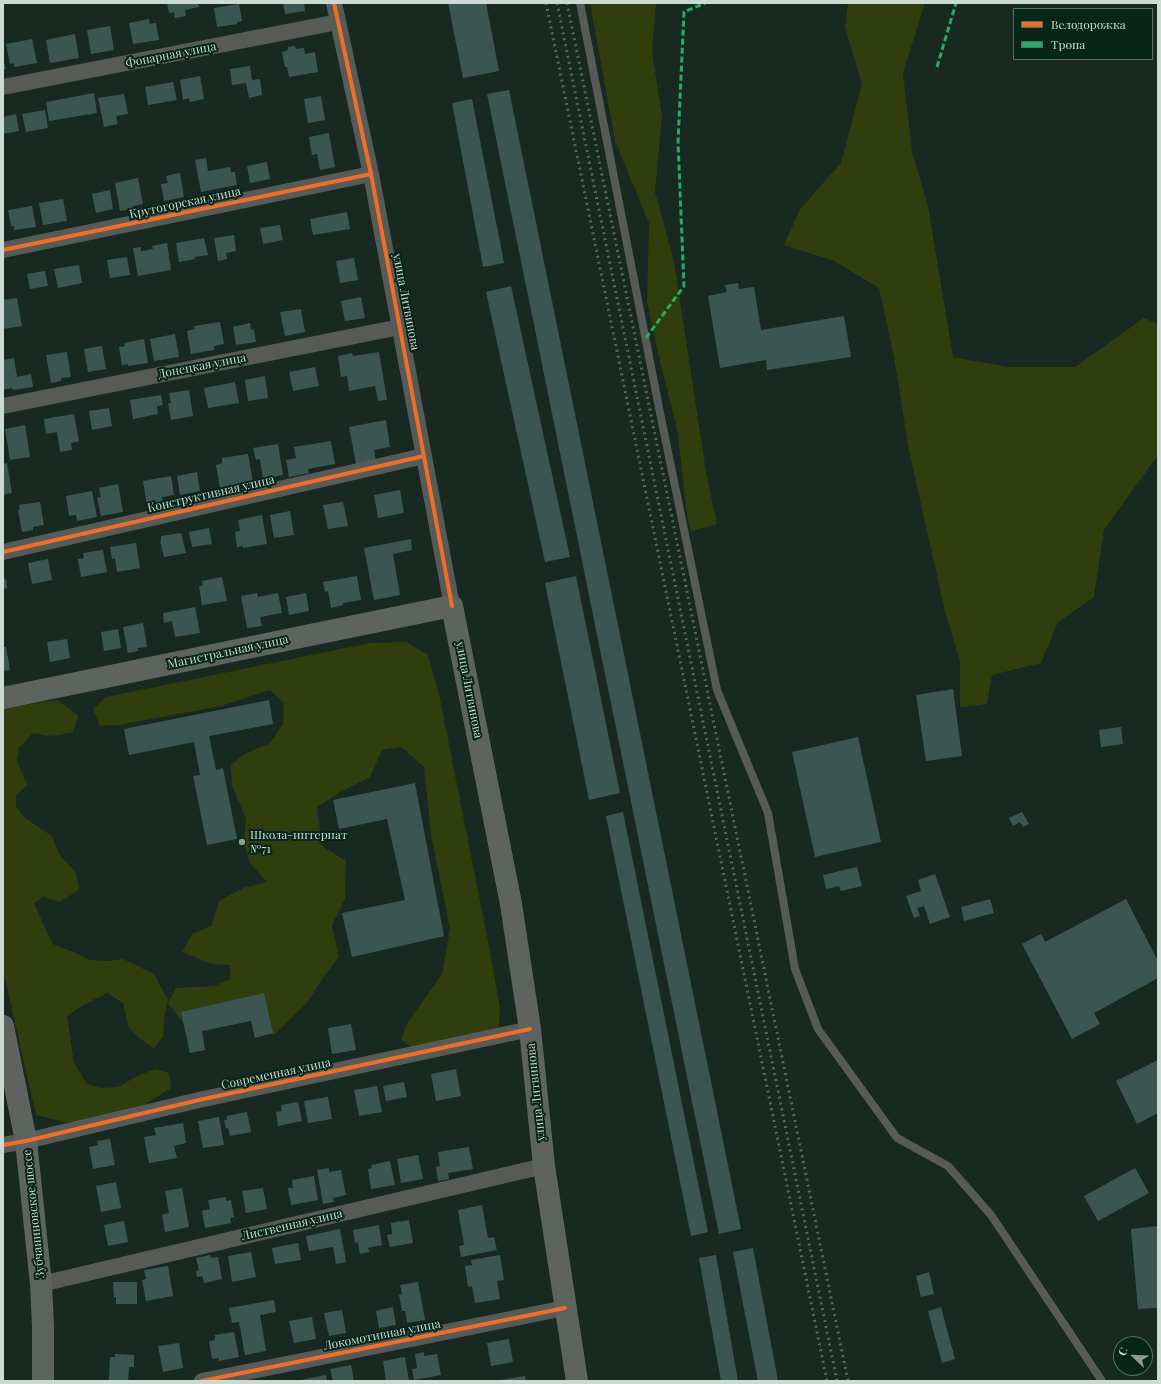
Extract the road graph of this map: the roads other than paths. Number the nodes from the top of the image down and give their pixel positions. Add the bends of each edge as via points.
1 (334, 3) edge
2 (580, 3) edge
3 (338, 22) junction
4 (3, 87) edge
5 (371, 174) junction
6 (3, 250) edge
7 (400, 327) junction
8 (3, 406) edge
9 (424, 456) junction
10 (3, 552) edge
11 (452, 606) junction
12 (3, 698) edge
13 (3, 1026) edge
14 (530, 1029) junction
15 (26, 1141) junction
16 (3, 1145) edge
17 (544, 1166) junction
18 (40, 1284) junction
19 (565, 1308) junction
20 (43, 1381) edge
21 (202, 1381) edge
22 (577, 1381) edge
23 (1102, 1381) edge

1 - 3 street, улица Литвинова
2 - 23 lane via 717,690 768,813 795,969 818,1029 897,1138 948,1166 991,1215
3 - 4 street, Фонарная улица
3 - 5 street, улица Литвинова
5 - 6 street, Крутогорская улица
5 - 7 street, улица Литвинова
7 - 8 street, Донецкая улица
7 - 9 street, улица Литвинова
9 - 10 street, Конструктивная улица
9 - 11 street, улица Литвинова
11 - 12 main road, Магистральная улица
11 - 14 main road, улица Литвинова via 511,904
13 - 15 main road, Зубчаниновское шоссе
14 - 15 street, Современная улица via 199,1100
14 - 17 main road, улица Литвинова
15 - 16 street, Современная улица
15 - 18 main road, Зубчаниновское шоссе
17 - 18 street, Лиственная улица
17 - 19 main road, улица Литвинова
18 - 20 main road, Зубчаниновское шоссе
19 - 21 street, Локомотивная улица
19 - 22 main road, улица Литвинова

